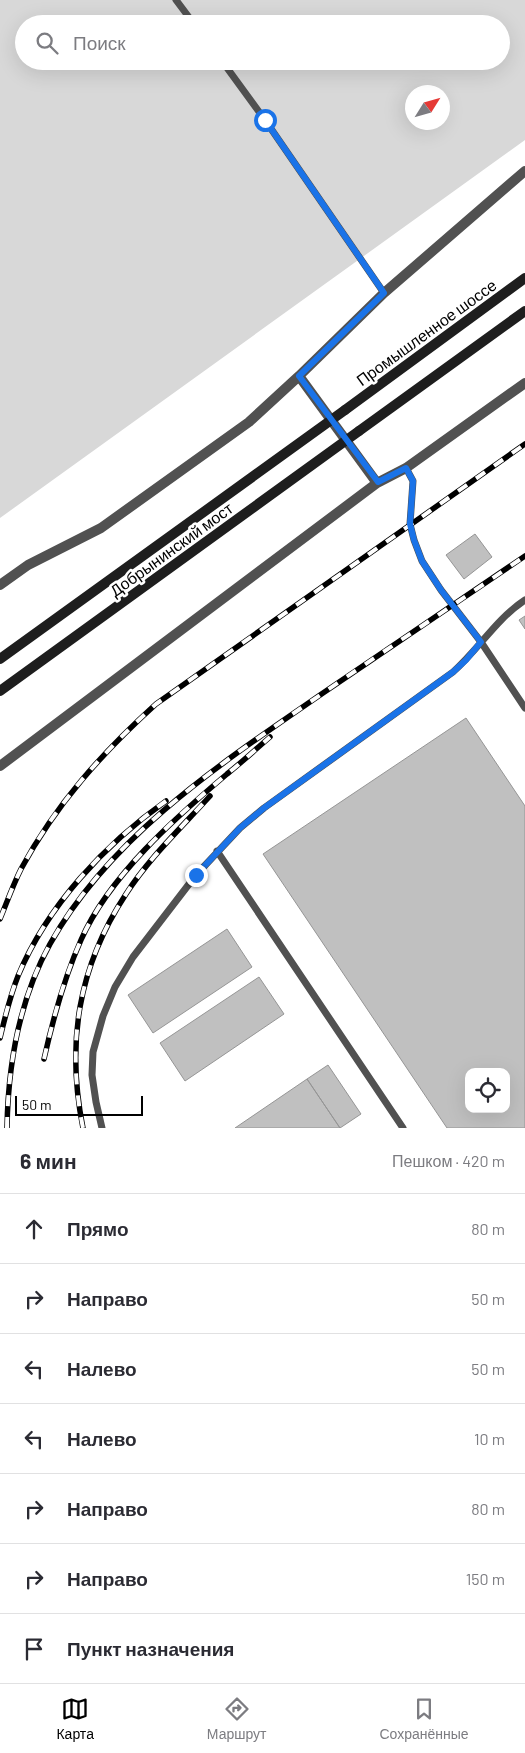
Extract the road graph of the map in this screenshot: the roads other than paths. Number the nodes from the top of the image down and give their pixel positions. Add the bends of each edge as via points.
1 (176, 0) edge
2 (187, 15) edge
3 (229, 70) edge
4 (525, 171) edge
5 (525, 278) edge
6 (384, 293) junction
7 (525, 311) edge
8 (299, 376) junction
9 (525, 383) edge
10 (344, 410) joint
11 (406, 468) junction
12 (378, 482) junction
13 (0, 585) edge
14 (525, 600) edge
15 (481, 642) junction
16 (0, 659) edge
17 (0, 690) edge
18 (525, 708) edge
19 (0, 766) edge
20 (217, 851) junction
21 (102, 1128) edge
22 (403, 1128) edge

1 - 2 lane
3 - 6 lane
4 - 6 street
5 - 10 main road, Промышленное шоссе
6 - 8 street
7 - 17 main road, Добрынинский мост, bridge
8 - 12 street
8 - 13 street via 249,422 101,528 28,565
9 - 11 street
10 - 16 main road, Добрынинский мост, bridge
11 - 12 street
11 - 15 lane via 413,481 410,524 422,561
12 - 19 street
14 - 15 lane via 500,620
15 - 18 lane
15 - 20 lane via 453,672 264,808
20 - 21 lane via 133,958 112,994 93,1052 92,1075
20 - 22 lane

